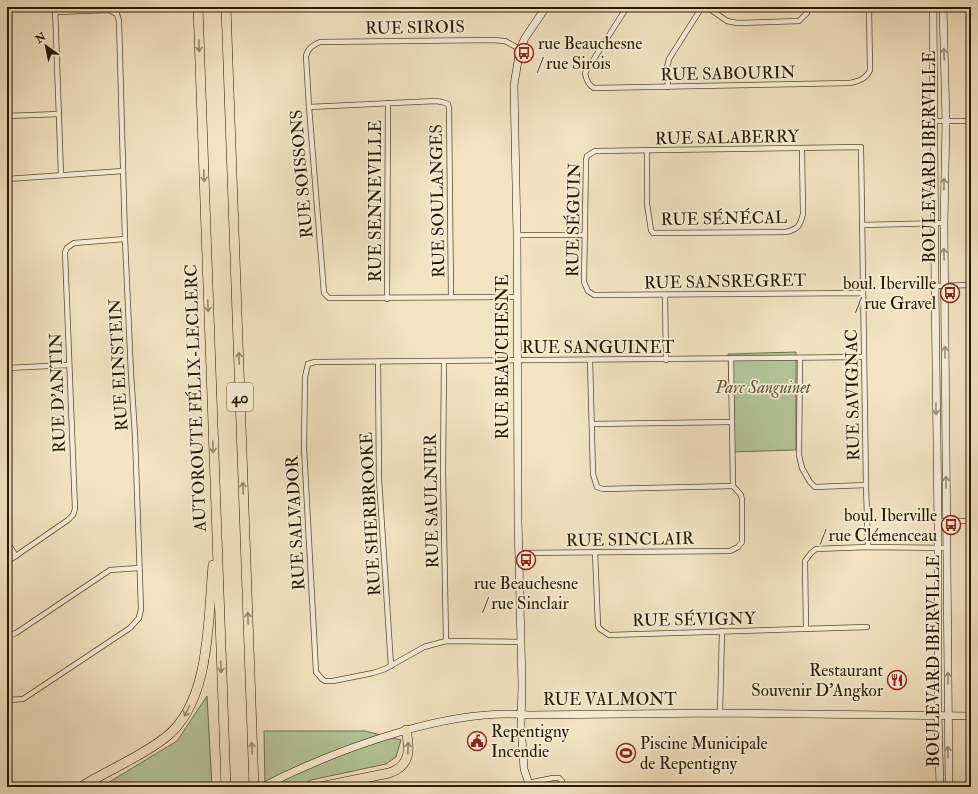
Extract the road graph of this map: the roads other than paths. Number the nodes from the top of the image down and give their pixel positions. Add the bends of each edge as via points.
1 (198, 7) edge
2 (226, 7) edge
3 (546, 7) edge
4 (627, 7) edge
5 (702, 7) edge
6 (707, 7) edge
7 (807, 7) edge
8 (869, 7) edge
9 (933, 7) edge
10 (943, 7) edge
11 (56, 10) edge
12 (311, 47) joint
13 (520, 48) junction
14 (668, 87) junction
15 (388, 103) junction
16 (309, 107) junction
17 (59, 114) junction
18 (7, 116) edge
19 (935, 121) junction
20 (946, 121) junction
21 (971, 121) edge
22 (861, 147) joint
23 (802, 149) junction
24 (647, 151) junction
25 (593, 152) joint
26 (123, 171) junction
27 (61, 175) junction
28 (7, 179) edge
29 (935, 223) junction
30 (944, 223) junction
31 (862, 225) junction
32 (517, 235) junction
33 (584, 235) junction
34 (125, 239) junction
35 (971, 285) edge
36 (935, 286) junction
37 (944, 286) junction
38 (588, 291) joint
39 (863, 293) junction
40 (665, 295) junction
41 (517, 297) junction
42 (451, 298) junction
43 (387, 299) junction
44 (864, 357) junction
45 (800, 358) junction
46 (731, 359) junction
47 (517, 360) junction
48 (590, 360) junction
49 (666, 360) junction
50 (444, 361) junction
51 (378, 362) junction
52 (308, 364) joint
53 (69, 365) junction
54 (7, 368) edge
55 (732, 422) junction
56 (592, 424) junction
57 (866, 485) junction
58 (733, 486) junction
59 (938, 521) junction
60 (947, 521) junction
61 (971, 521) edge
62 (216, 530) junction
63 (7, 542) edge
64 (868, 547) junction
65 (938, 547) junction
66 (947, 548) junction
67 (595, 552) junction
68 (519, 553) junction
69 (16, 556) junction
70 (7, 562) edge
71 (139, 568) junction
72 (867, 627) dead end
73 (806, 629) junction
74 (722, 632) junction
75 (7, 636) edge
76 (446, 641) junction
77 (521, 642) junction
78 (391, 666) junction
79 (7, 700) edge
80 (720, 713) junction
81 (521, 714) junction
82 (938, 716) junction
83 (971, 716) edge
84 (948, 717) junction
85 (406, 730) junction
86 (529, 785) edge
87 (81, 787) edge
88 (226, 787) edge
89 (254, 787) edge
90 (262, 787) edge
91 (320, 787) edge
92 (564, 787) edge
93 (940, 787) edge
94 (949, 787) edge

1 -> 62 highway, AUTOROUTE FÉLIX-LECLERC / 40
89 -> 2 highway, 40
3 - 13 street, RUE BEAUCHESNE
4 - 14 street, RUE SABOURIN via 585,73 587,82 594,88
5 - 14 street via 670,55 667,67
6 - 7 street via 728,21 737,23 800,21 807,13
8 - 14 street, RUE SABOURIN via 870,70 866,77 859,81
9 - 19 street, BOULEVARD IBERVILLE
20 -> 10 street, BOULEVARD IBERVILLE
11 - 17 street
11 - 26 street, RUE EINSTEIN via 109,10 117,14
12 - 13 street, RUE SIROIS via 320,42 488,40 505,41
12 - 16 street, RUE SOISSONS via 306,56
13 - 32 street, RUE BEAUCHESNE via 514,85
15 - 16 street
15 - 42 street, RUE SOULANGES via 436,101 448,104 450,108
15 - 43 street, RUE SENNEVILLE
16 - 43 street, RUE SOISSONS via 324,293 329,298
17 - 18 street
17 - 27 street
19 - 20 street
19 - 29 street, BOULEVARD IBERVILLE
20 - 21 street
30 -> 20 street, BOULEVARD IBERVILLE
22 - 23 street, RUE SALABERRY
22 - 31 street, RUE SAVIGNAC
23 - 24 street, RUE SALABERRY
23 - 24 street, RUE SÉNÉCAL via 803,214 801,224 795,230 786,232 653,233 647,204
24 - 25 street, RUE SALABERRY
25 - 33 street, RUE SÉGUIN via 586,160
26 - 27 street
26 - 34 street, RUE EINSTEIN
27 - 28 street
29 - 30 street
29 - 31 street
29 - 36 street, BOULEVARD IBERVILLE
37 -> 30 street, BOULEVARD IBERVILLE
31 - 39 street, RUE SAVIGNAC
32 - 33 street
32 - 41 street, RUE BEAUCHESNE
33 - 38 street, RUE SÉGUIN via 584,282
34 - 53 street, RUE D'ANTIN via 74,243 65,252
34 - 71 street, RUE EINSTEIN
35 - 37 street
36 - 37 street
36 -> 59 street, BOULEVARD IBERVILLE
60 -> 37 street, BOULEVARD IBERVILLE
38 - 40 street, RUE SANSREGRET via 601,296
39 - 40 street, RUE SANSREGRET
39 - 44 street, RUE SAVIGNAC
40 - 49 street
41 - 42 street
41 - 47 street, RUE BEAUCHESNE
42 - 43 street
44 - 45 street, RUE SANGUINET
44 - 57 street, RUE SAVIGNAC
45 - 46 street, RUE SANGUINET
45 - 57 street via 799,441 802,468 815,487
46 - 49 street, RUE SANGUINET
46 - 55 street
47 - 48 street, RUE SANGUINET
47 - 50 street, RUE SANGUINET
47 - 68 street, RUE BEAUCHESNE
48 - 49 street, RUE SANGUINET
48 - 56 street
50 - 51 street, RUE SANGUINET
50 - 76 street, RUE SAULNIER
51 - 52 street, RUE SANGUINET
51 - 78 street, RUE SHERBROOKE via 380,479
52 - 78 street, RUE SALVADOR via 305,377 304,448 316,672 322,679 333,681 358,677
53 - 54 street
53 - 69 street, RUE D'ANTIN via 75,509 68,520
55 - 56 street
55 - 58 street
56 - 58 street via 593,474 597,487 603,490
57 - 64 street, RUE SAVIGNAC
58 - 67 street, RUE SINCLAIR via 741,494 742,538 741,545 730,551
59 - 60 street
59 - 65 street, BOULEVARD IBERVILLE
60 - 61 street
60 - 66 street, BOULEVARD IBERVILLE
62 -> 87 highway via 204,656 198,686 187,712 163,740
62 -> 88 highway, AUTOROUTE FÉLIX-LECLERC / 40
63 - 69 street
64 - 65 street
64 - 73 street via 816,549 811,553 805,561
65 - 66 street
65 - 82 street, BOULEVARD IBERVILLE
84 -> 66 street, BOULEVARD IBERVILLE
67 - 68 street, RUE SINCLAIR
67 - 74 street, RUE SÉVIGNY via 600,630 609,634
68 - 77 street, RUE BEAUCHESNE
69 - 70 street, RUE D'ANTIN
71 - 75 street via 110,570 16,634
71 - 79 street, RUE EINSTEIN via 140,608 139,618 135,624 23,699
72 - 73 street, RUE SÉVIGNY
73 - 74 street, RUE SÉVIGNY
74 - 80 street
76 - 77 street
76 - 78 street via 424,647
77 - 81 street, RUE BEAUCHESNE
80 - 81 street, RUE VALMONT
80 - 82 street, RUE VALMONT
81 - 85 street, RUE VALMONT via 457,718
81 - 86 street, RUE BEAUCHESNE via 523,763
82 - 84 street, RUE VALMONT
82 - 93 street, BOULEVARD IBERVILLE
83 - 84 street, RUE VALMONT
94 -> 84 street, BOULEVARD IBERVILLE
85 - 90 street, RUE VALMONT via 342,750
91 -> 85 highway via 396,770 404,763 408,754
86 - 92 street via 559,778

